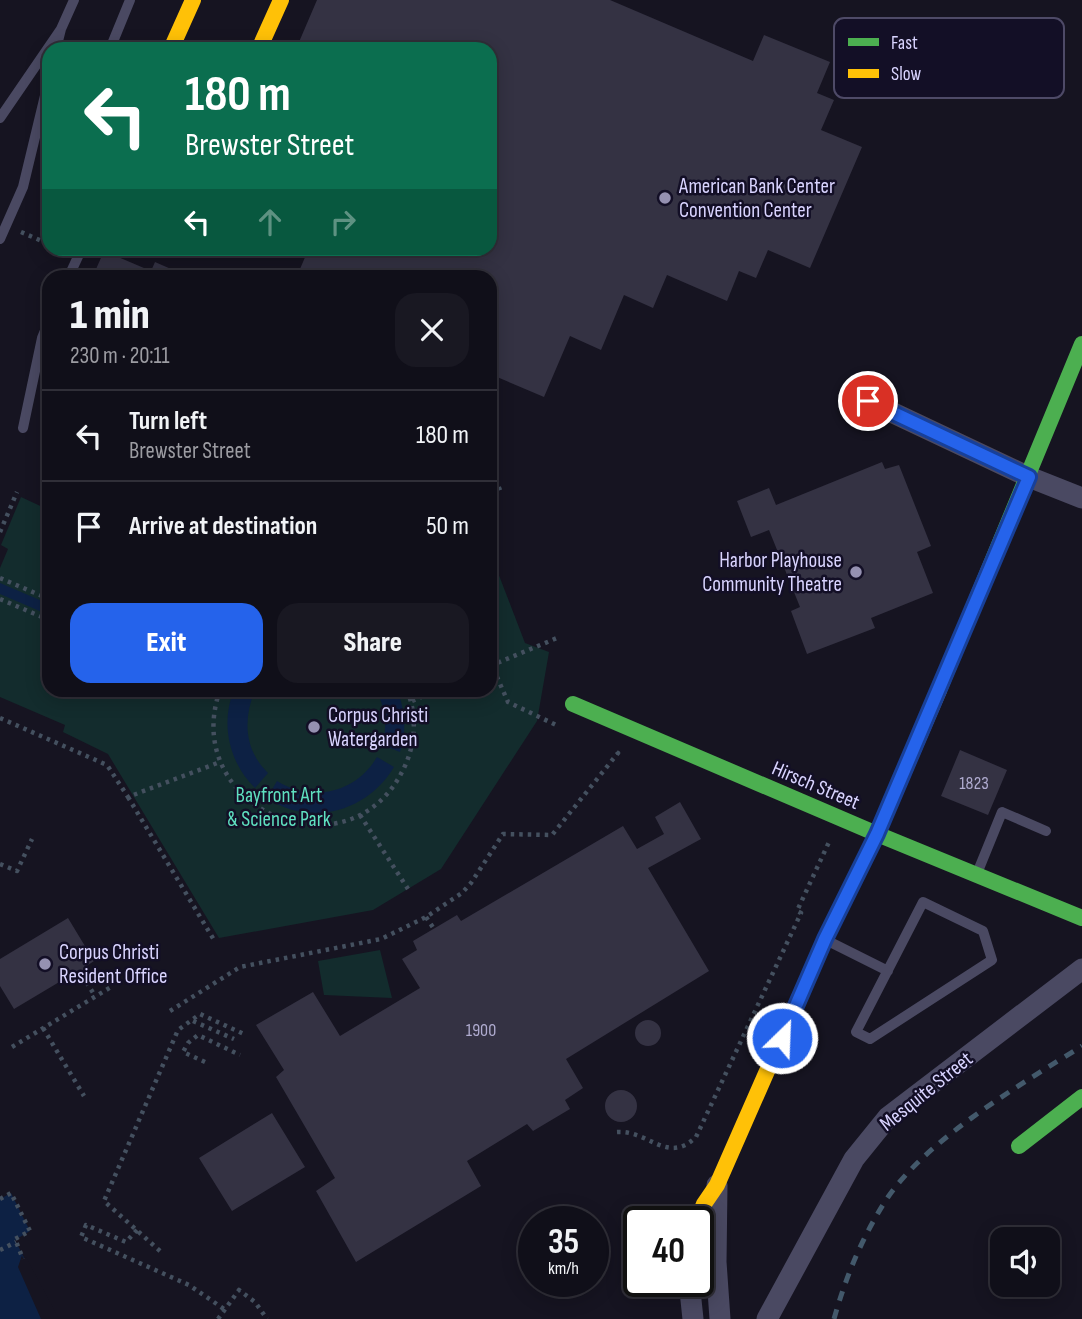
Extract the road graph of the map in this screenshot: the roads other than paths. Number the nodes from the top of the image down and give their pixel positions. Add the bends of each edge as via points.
1 (74, 0) edge
2 (130, 0) edge
3 (192, 0) edge
4 (281, 0) edge
5 (61, 29) junction
6 (52, 42) edge
7 (58, 42) edge
8 (113, 42) edge
9 (174, 42) edge
10 (262, 42) edge
11 (42, 57) edge
12 (42, 108) edge
13 (0, 118) edge
14 (0, 239) edge
15 (42, 338) edge
16 (1082, 344) edge
17 (868, 401) dead end
18 (23, 428) dead end
19 (1029, 477) junction
20 (1082, 498) edge
21 (573, 704) dead end
22 (1046, 831) dead end
23 (877, 834) junction
24 (976, 874) junction
25 (1082, 918) edge
26 (825, 939) junction
27 (1082, 969) edge
28 (888, 971) junction
29 (1082, 1097) edge
30 (1019, 1146) dead end
31 (717, 1185) junction
32 (706, 1206) edge
33 (691, 1297) edge
34 (693, 1319) edge
35 (720, 1319) edge
36 (767, 1319) edge

1 - 5 lane
2 - 8 lane
3 - 9 street
4 - 10 street
5 - 6 lane
5 - 7 lane
11 - 13 lane
12 - 14 lane via 23,187
15 - 18 lane
16 - 19 street
17 - 19 street
19 - 20 street
19 - 23 street
21 - 23 street, Hirsch Street
22 - 24 lane via 1002,812
23 - 24 street, Hirsch Street
23 - 26 street
24 - 25 street, Hirsch Street
26 - 28 lane
26 - 31 street
27 - 36 street, Mesquite Street via 888,1117 869,1138
28 - 28 lane via 923,902 983,930 992,960 870,1039 856,1032
29 - 30 street
31 - 32 street
31 - 35 street
33 - 34 street

